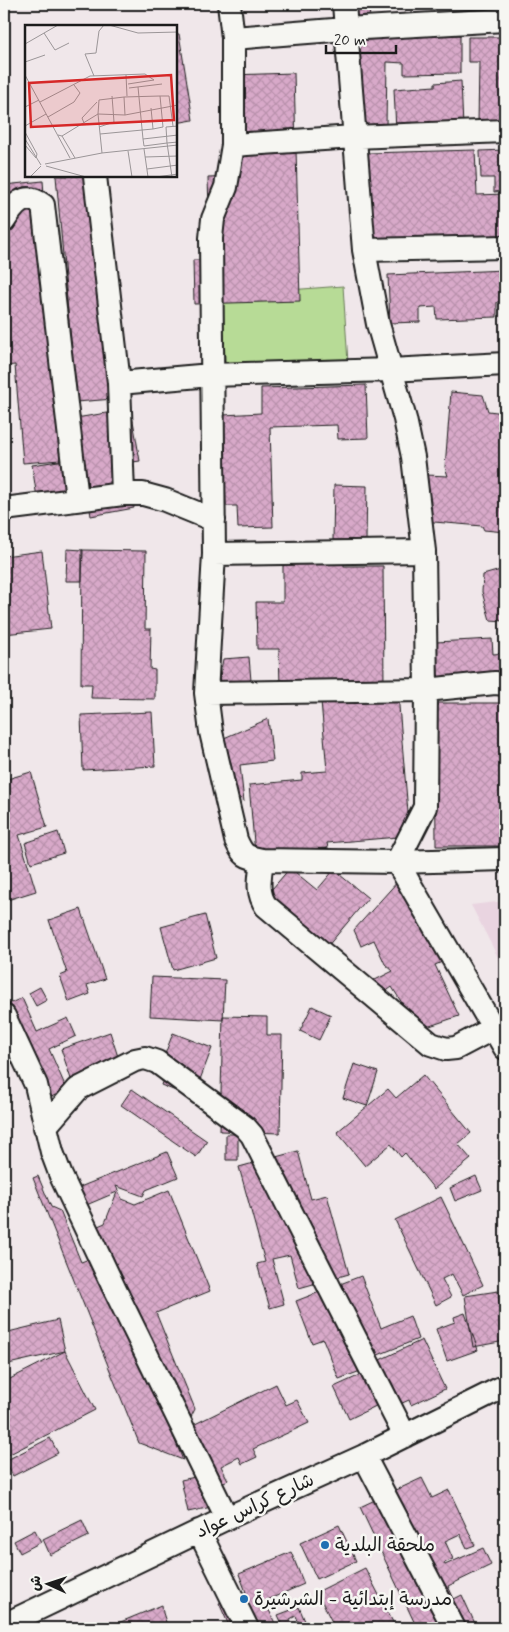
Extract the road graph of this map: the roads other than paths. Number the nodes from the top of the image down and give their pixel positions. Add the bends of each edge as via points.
1 (229, 4) edge
2 (344, 4) edge
3 (505, 20) edge
4 (346, 29) junction
5 (233, 38) junction
6 (505, 131) edge
7 (354, 137) junction
8 (233, 145) junction
9 (95, 178) edge
10 (4, 221) edge
11 (505, 247) edge
12 (364, 250) junction
13 (505, 364) edge
14 (390, 370) junction
15 (211, 375) junction
16 (119, 383) junction
17 (123, 494) junction
18 (77, 499) junction
19 (4, 509) edge
20 (214, 520) junction
21 (424, 551) junction
22 (214, 554) junction
23 (505, 684) edge
24 (426, 690) junction
25 (206, 693) junction
26 (505, 859) edge
27 (262, 860) junction
28 (397, 862) junction
29 (4, 1016) edge
30 (494, 1028) junction
31 (505, 1048) edge
32 (45, 1127) junction
33 (505, 1386) edge
34 (405, 1436) junction
35 (364, 1456) junction
36 (227, 1518) junction
37 (199, 1531) junction
38 (4, 1625) edge
39 (247, 1628) edge
40 (454, 1628) edge

1 - 5 street
2 - 4 street
3 - 4 street
4 - 5 street
4 - 7 street
5 - 8 street
6 - 7 street
7 - 8 street
7 - 12 street
8 - 15 street via 226,187 213,219 211,238
9 - 16 street
10 - 18 street via 20,201 35,200 43,206
11 - 12 street
12 - 14 street
13 - 14 street
14 - 15 street
14 - 21 street via 413,457
15 - 16 street
15 - 20 street
16 - 17 street
17 - 18 street
17 - 20 street via 143,494 165,500
18 - 19 street
20 - 22 street
21 - 22 street
21 - 24 street
22 - 25 street
23 - 24 street via 495,682
24 - 25 street
24 - 28 street via 425,807
25 - 27 street via 211,732 236,840 241,852
26 - 28 street
27 - 28 street
27 - 30 street via 258,890 266,906 431,1044 446,1049 456,1048
28 - 30 street
29 - 32 street via 36,1085
30 - 31 street
32 - 34 street via 78,1089 135,1060 146,1058 245,1127 252,1135
32 - 36 street via 61,1176
33 - 34 street, شارع كراس عواد
34 - 35 street, شارع كراس عواد
35 - 36 street, شارع كراس عواد
35 - 40 street
36 - 37 street, شارع كراس عواد
37 - 38 street, شارع كراس عواد
37 - 39 street

